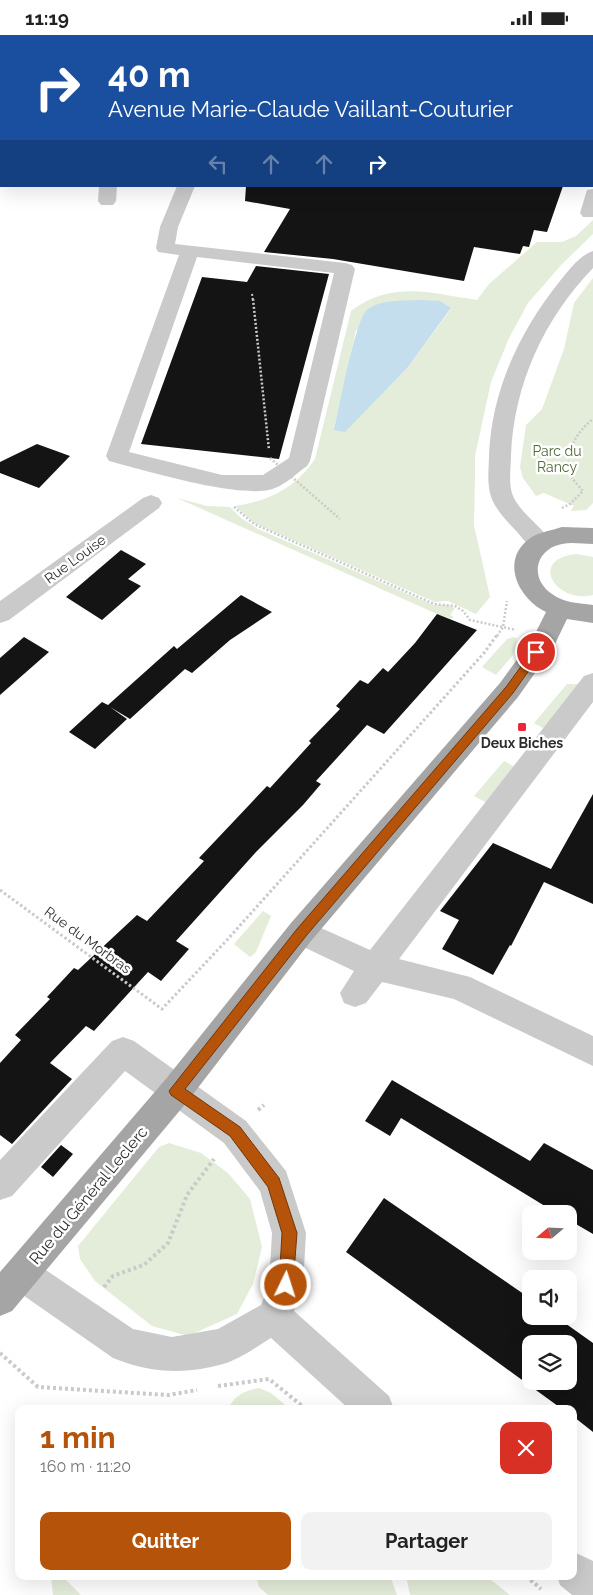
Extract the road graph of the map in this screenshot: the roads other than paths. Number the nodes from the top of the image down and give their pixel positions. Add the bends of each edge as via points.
1 (186, 187) edge
2 (593, 193) edge
3 (588, 213) dead end
4 (187, 257) junction
5 (593, 257) edge
6 (151, 503) dead end
7 (593, 537) edge
8 (540, 543) junction
9 (559, 609) junction
10 (593, 613) edge
11 (0, 614) edge
12 (593, 683) edge
13 (302, 932) junction
14 (376, 967) junction
15 (355, 993) dead end
16 (593, 1052) edge
17 (176, 1091) junction
18 (0, 1184) edge
19 (11, 1287) edge
20 (274, 1317) junction
21 (372, 1405) edge

1 - 4 street via 169,227 165,248
2 - 3 street
4 - 4 street via 117,456 222,482 268,483 299,461 345,269
5 - 8 street via 551,307 523,352 499,442 502,496
6 - 11 street, Rue Louise
7 - 8 main road via 563,534
8 - 9 main road via 526,557 524,572 529,586 542,600
9 - 10 main road via 580,614
9 - 13 main road, Rue du Général Leclerc via 545,640 509,690
12 - 14 street
13 - 14 street
13 - 17 main road, Rue du Général Leclerc
14 - 15 street
14 - 16 street via 459,987
17 - 18 street via 123,1051
17 - 19 main road, Rue du Général Leclerc
17 - 20 street via 235,1131 274,1183 290,1233 286,1285
19 - 20 street via 82,1315 126,1345 172,1355 223,1346
20 - 21 street

